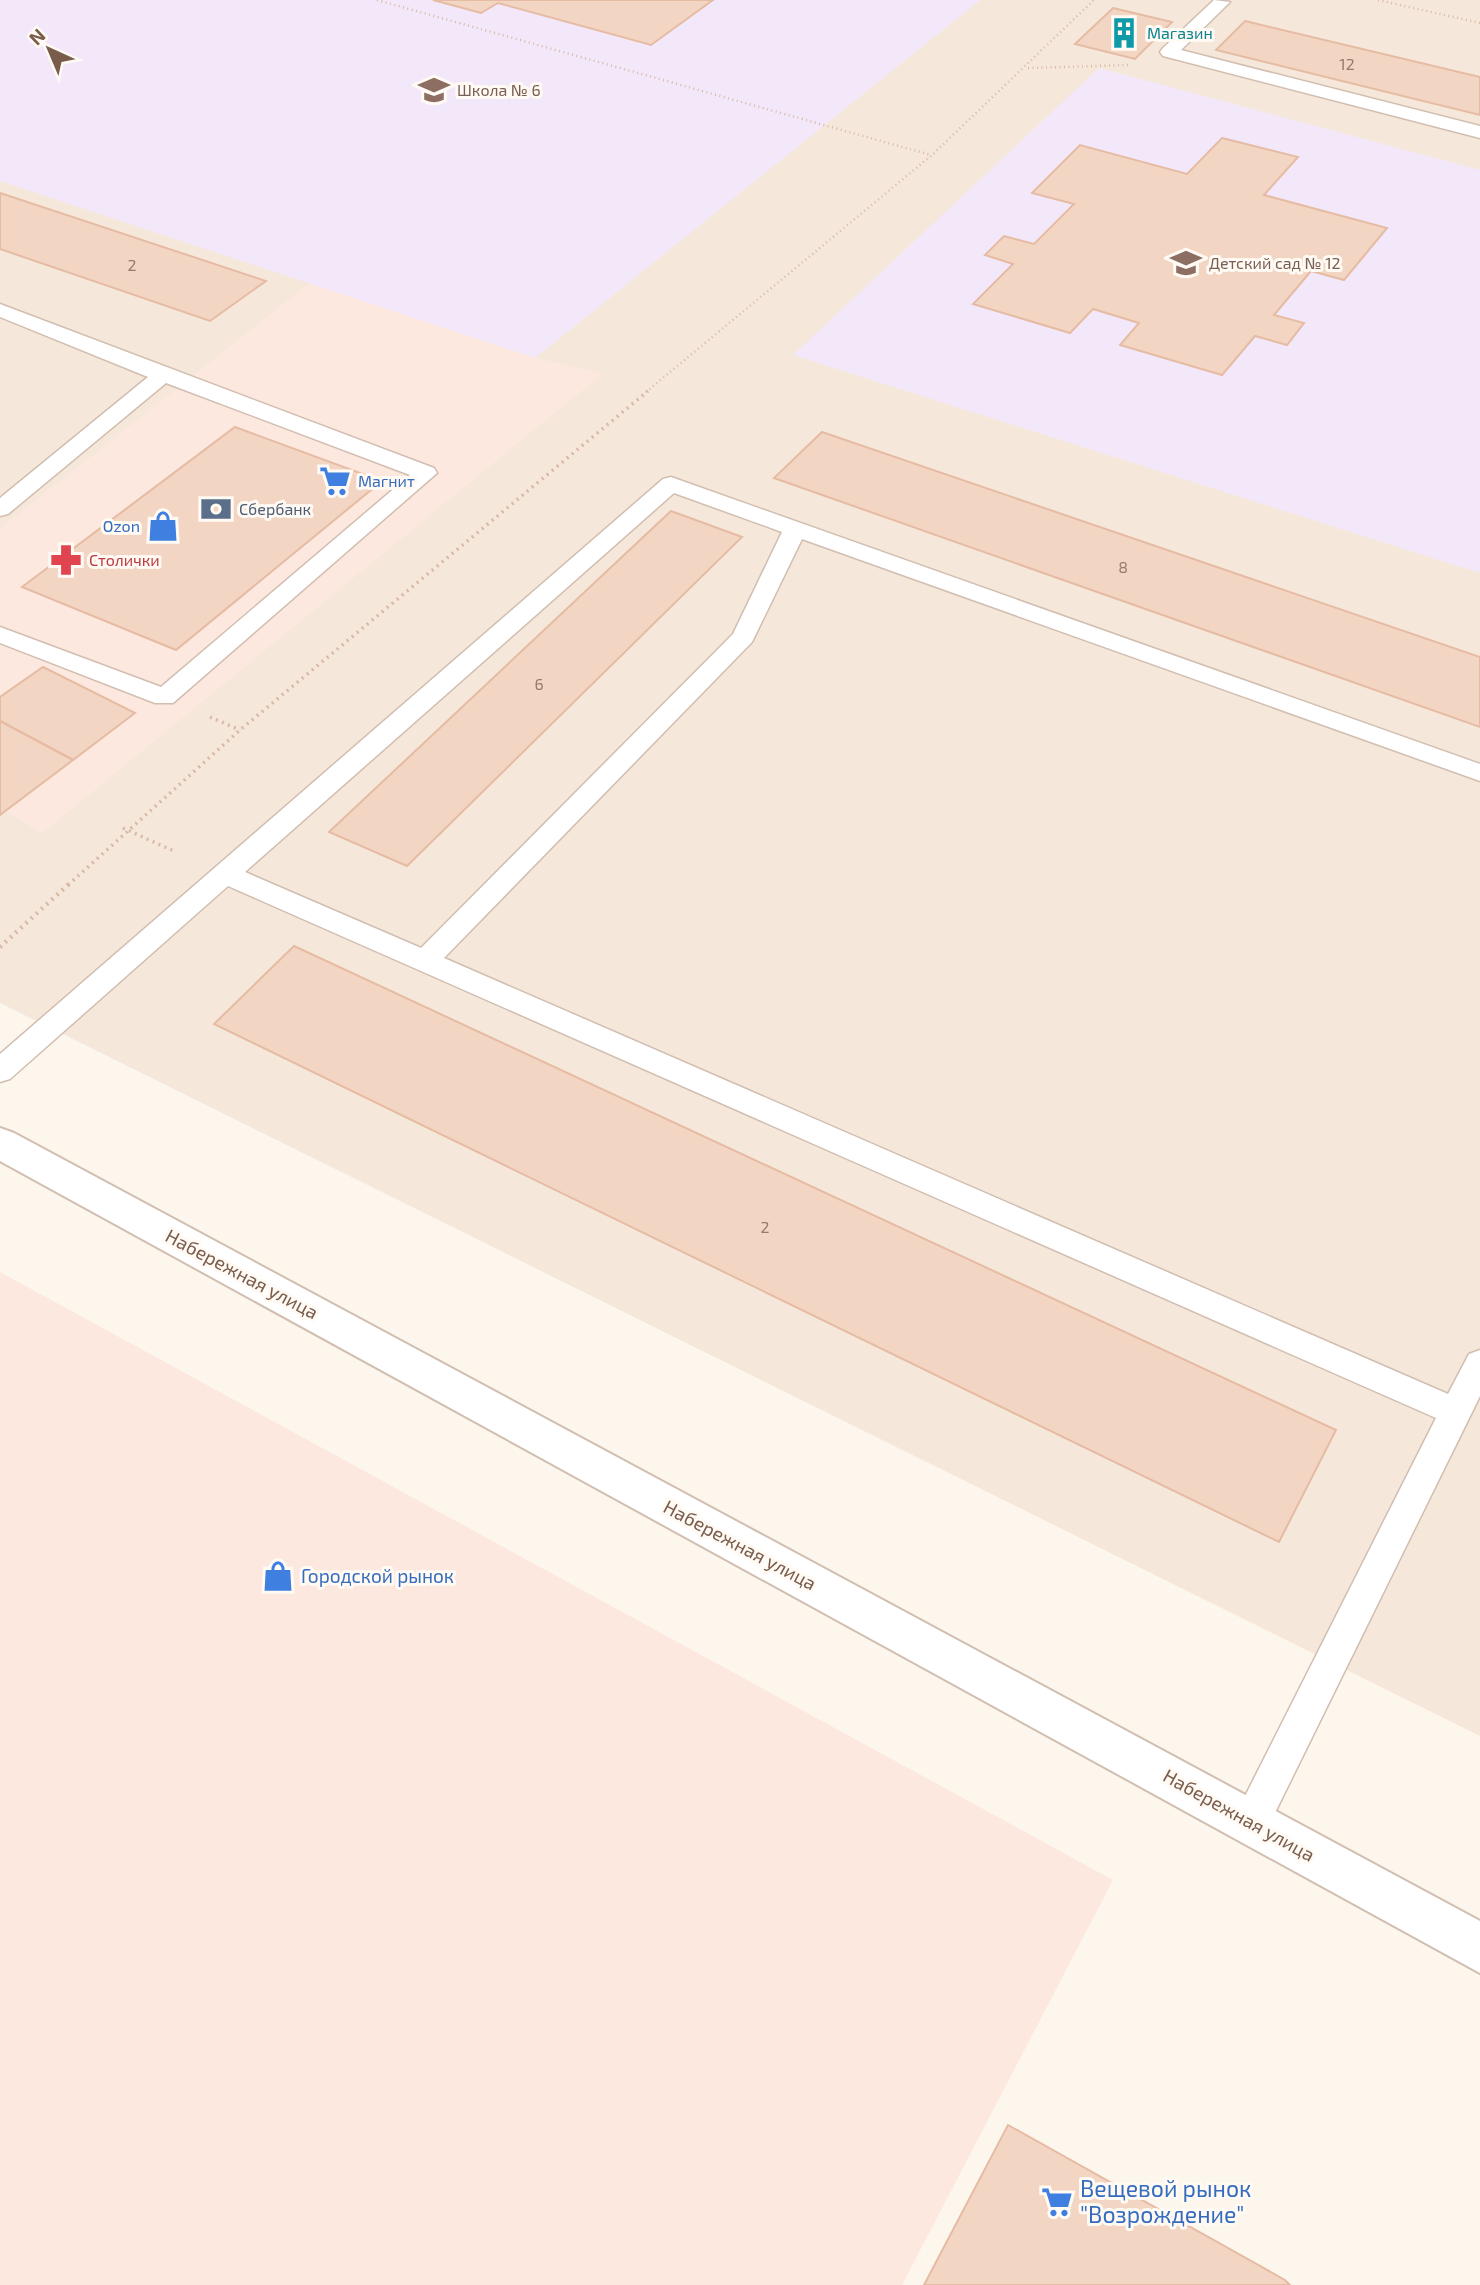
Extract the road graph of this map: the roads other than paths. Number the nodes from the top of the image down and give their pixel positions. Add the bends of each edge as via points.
1 (1222, 2) edge
2 (1480, 132) edge
3 (0, 310) edge
4 (163, 375) junction
5 (0, 509) edge
6 (795, 529) junction
7 (0, 634) edge
8 (1480, 774) edge
9 (225, 874) junction
10 (425, 961) junction
11 (0, 1071) edge
12 (0, 1143) edge
13 (1480, 1363) edge
14 (1456, 1412) junction
15 (1251, 1822) junction
16 (1480, 1948) edge

1 - 2 lane via 1169,52
3 - 4 lane
4 - 5 lane
4 - 7 lane via 426,473 164,697
6 - 8 lane
6 - 9 lane via 671,484
6 - 10 lane via 743,637
9 - 10 lane
9 - 11 lane
10 - 14 lane
12 - 15 street, Набережная улица
13 - 14 lane
14 - 15 lane
15 - 16 street, Набережная улица

